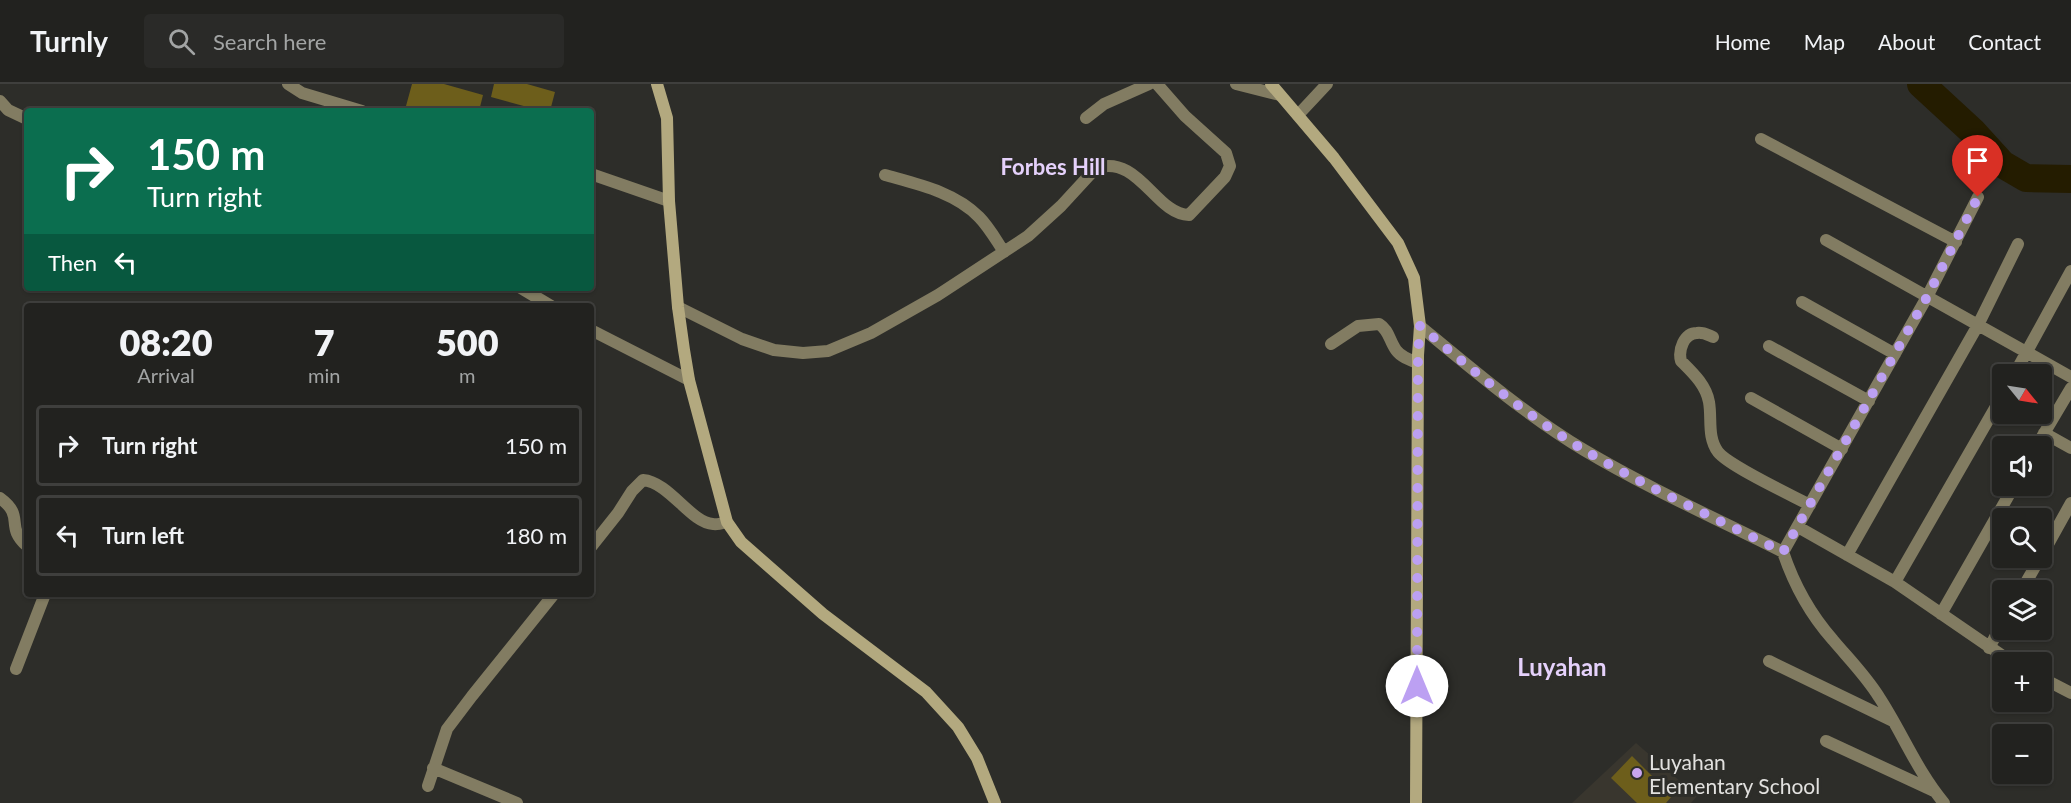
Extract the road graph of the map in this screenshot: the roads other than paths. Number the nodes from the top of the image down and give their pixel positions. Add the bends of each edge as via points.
1 (288, 84) edge
2 (657, 84) edge
3 (1149, 84) edge
4 (1157, 84) edge
5 (1236, 84) edge
6 (1271, 84) edge
7 (1327, 84) edge
8 (1280, 95) junction
9 (0, 101) edge
10 (352, 108) edge
11 (1298, 115) junction
12 (24, 118) edge
13 (1086, 118) dead end
14 (1761, 139) dead end
15 (594, 175) edge
16 (885, 175) dead end
17 (1978, 197) dead end
18 (669, 201) junction
19 (1826, 240) dead end
20 (1956, 242) junction
21 (2018, 244) dead end
22 (1004, 252) junction
23 (2071, 272) edge
24 (526, 291) edge
25 (1927, 297) junction
26 (1802, 302) dead end
27 (546, 303) edge
28 (678, 308) junction
29 (1978, 325) junction
30 (1420, 326) junction
31 (594, 332) edge
32 (1713, 337) dead end
33 (1331, 344) dead end
34 (1769, 346) dead end
35 (2027, 352) junction
36 (1894, 354) junction
37 (1418, 363) junction
38 (2020, 364) edge
39 (2071, 377) edge
40 (689, 380) junction
41 (2071, 388) edge
42 (1751, 398) dead end
43 (1869, 401) junction
44 (1992, 413) edge
45 (2044, 433) junction
46 (2042, 436) edge
47 (2071, 448) edge
48 (1842, 449) junction
49 (2008, 496) edge
50 (0, 498) edge
51 (2071, 503) edge
52 (1810, 505) junction
53 (727, 522) junction
54 (1798, 527) junction
55 (2052, 537) edge
56 (24, 543) edge
57 (594, 543) edge
58 (1783, 552) junction
59 (1846, 555) junction
60 (1895, 582) junction
61 (44, 597) edge
62 (552, 597) edge
63 (1941, 614) junction
64 (1993, 640) edge
65 (1989, 648) junction
66 (1995, 652) edge
67 (1769, 661) dead end
68 (16, 669) dead end
69 (2052, 683) edge
70 (2071, 693) edge
71 (1894, 721) junction
72 (1826, 741) dead end
73 (433, 768) junction
74 (428, 786) dead end
75 (1935, 792) junction
76 (517, 803) edge
77 (995, 803) edge
78 (1416, 803) edge
79 (1944, 803) edge

1 - 10 street via 302,93
2 - 18 street via 667,118
3 - 13 street via 1104,104
4 - 22 street via 1229,160 1229,171 1193,212 1179,213 1131,173 1116,166 1102,166 1088,174 1028,236
5 - 8 street
6 - 8 street
7 - 11 street
8 - 11 street
9 - 12 street
11 - 30 street via 1398,243 1414,278
14 - 20 street
15 - 18 street
16 - 22 street via 940,192 958,202 979,217
17 - 20 street
18 - 28 street
19 - 25 street
20 - 25 street
21 - 29 street
22 - 28 street via 871,333 828,351 774,350
23 - 35 street
24 - 27 street
25 - 29 street
25 - 36 street
26 - 36 street
28 - 40 street
29 - 35 street
29 - 59 street
30 - 37 street
30 - 58 street via 1527,411 1583,449
31 - 40 street
32 - 52 street via 1696,333 1687,336 1680,356 1703,386 1709,402 1709,427 1718,452
33 - 37 street via 1358,326 1379,324 1400,354
34 - 43 street
35 - 38 street
35 - 39 street
36 - 43 street
37 - 78 street
40 - 53 street
41 - 45 street
42 - 48 street
43 - 48 street
44 - 60 street
45 - 46 street
45 - 47 street
48 - 52 street
49 - 63 street
50 - 56 street via 13,508 15,528
51 - 55 street
52 - 54 street
53 - 57 street via 713,525 703,521 656,484 643,480
53 - 77 street via 741,543 815,607 926,692 958,727 977,758
54 - 58 street
54 - 59 street
58 - 71 street via 1810,610 1865,676
59 - 60 street
60 - 63 street
61 - 68 street
62 - 73 street via 447,729
63 - 65 street
64 - 65 street
65 - 66 street
67 - 71 street
69 - 70 street
71 - 75 street
72 - 75 street
73 - 74 street
73 - 76 street
75 - 79 street

